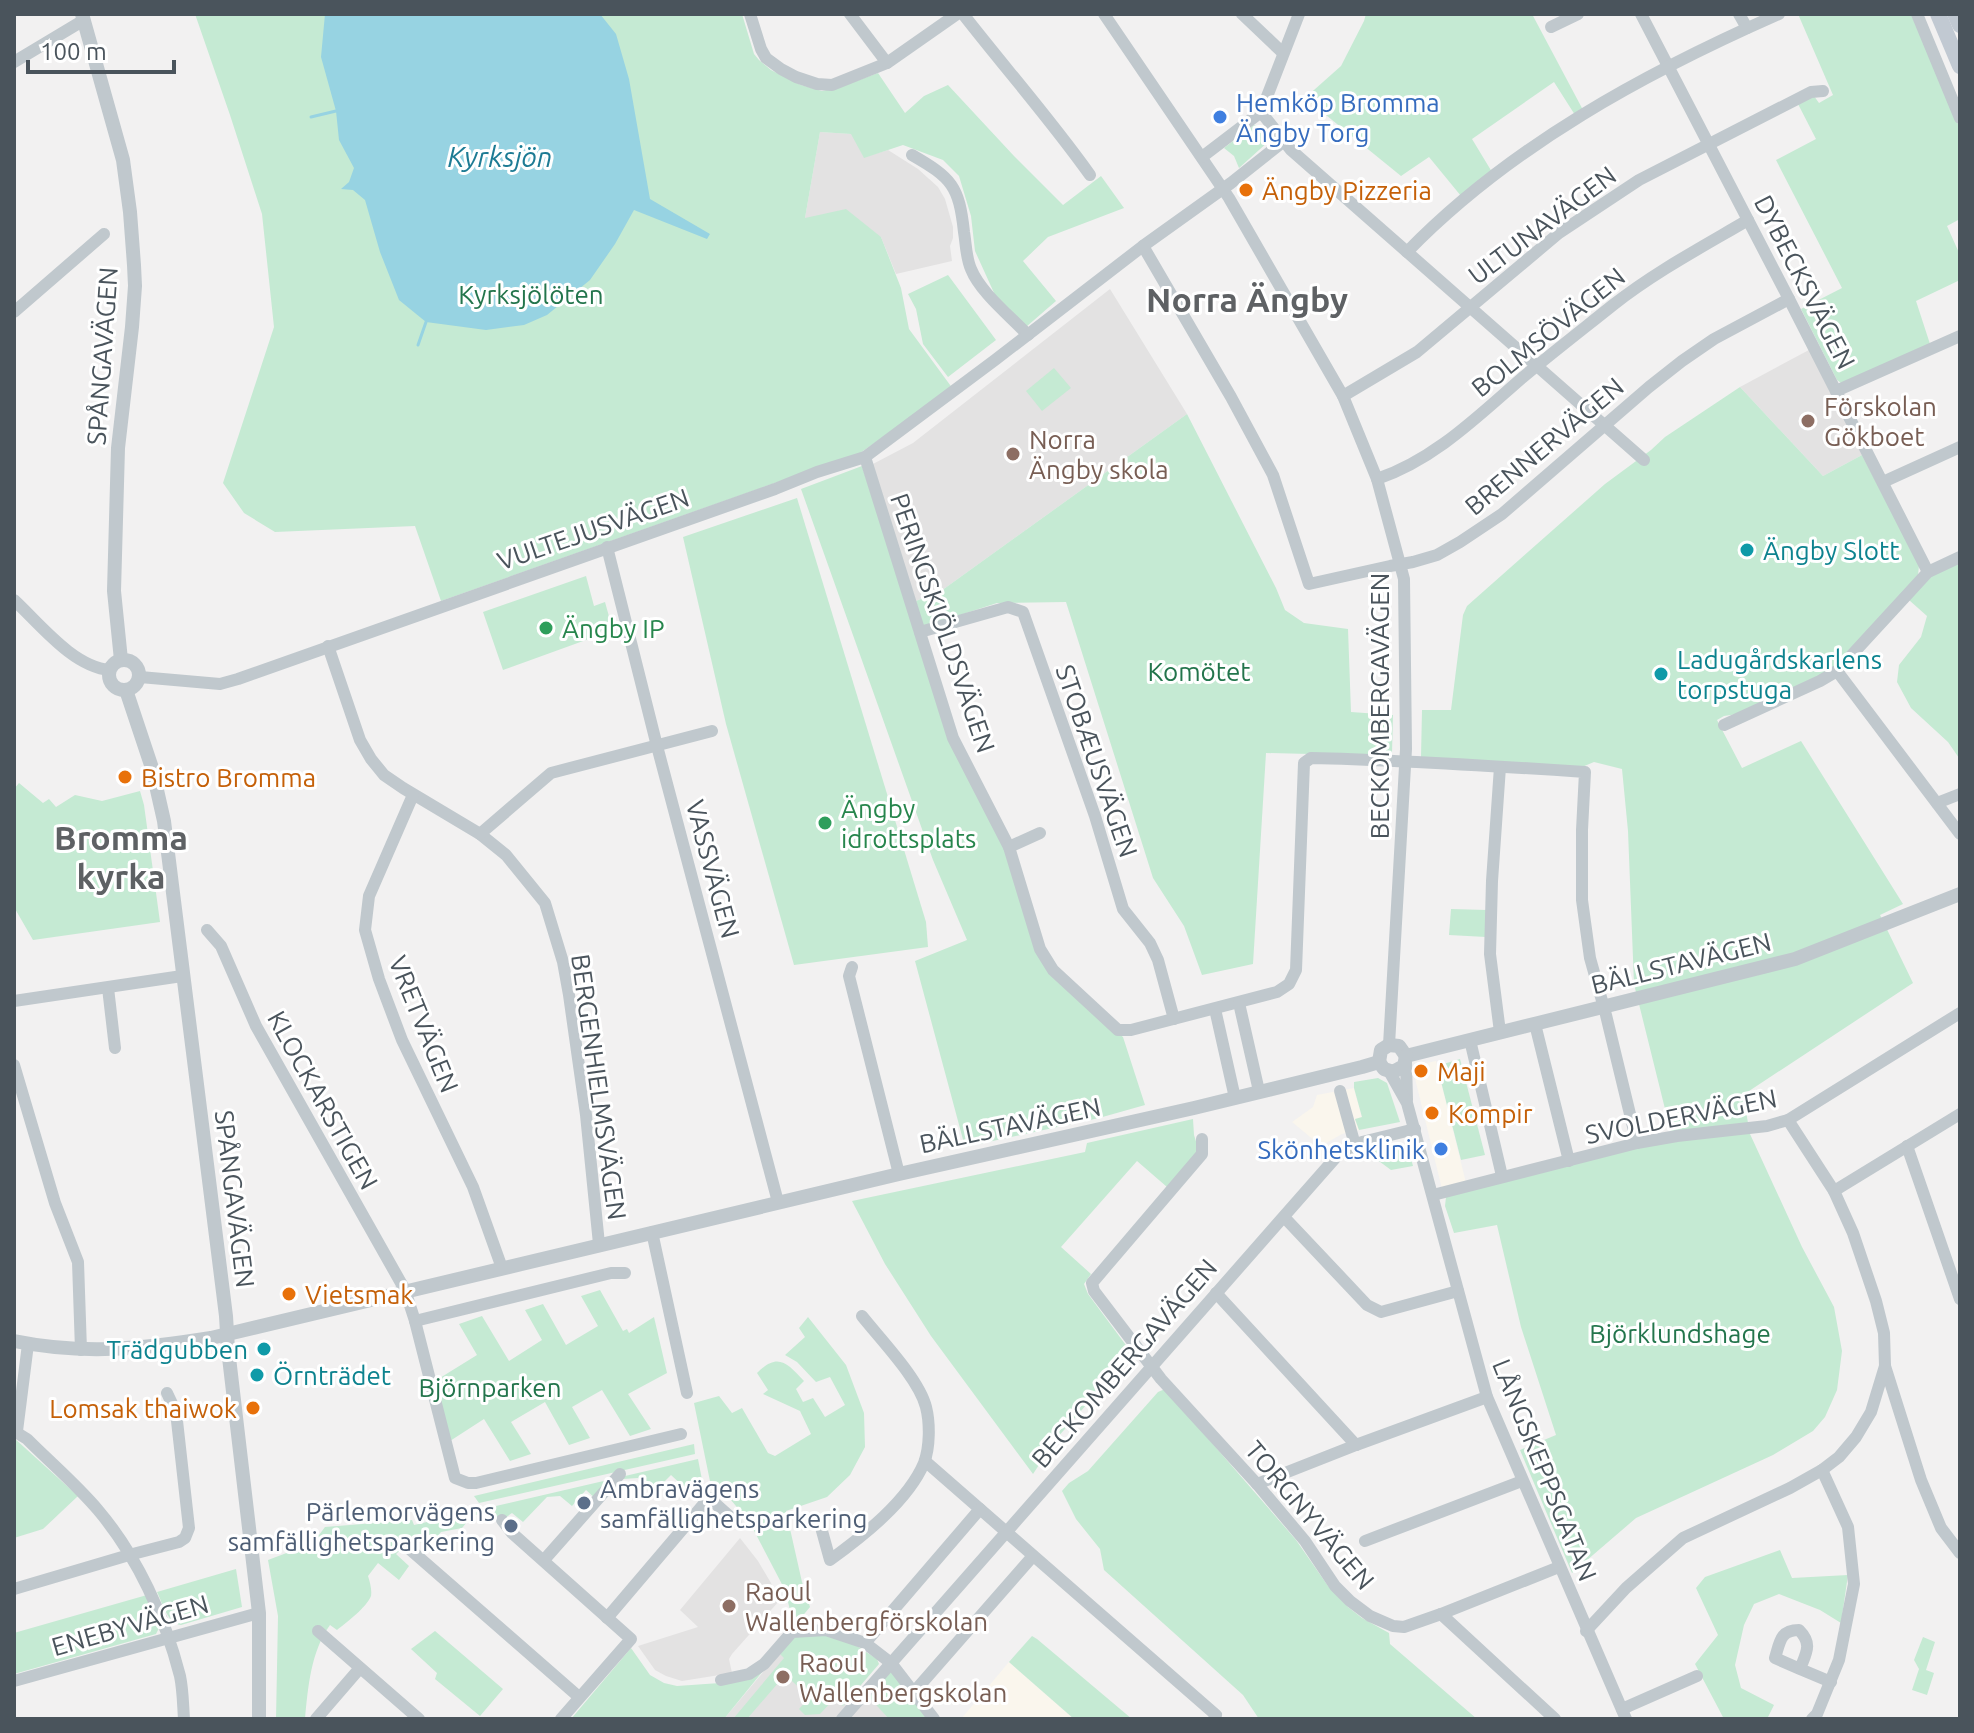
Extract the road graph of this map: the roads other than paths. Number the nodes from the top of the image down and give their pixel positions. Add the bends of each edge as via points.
1 (750, 14) edge
2 (850, 14) edge
3 (957, 14) edge
4 (963, 14) edge
5 (1104, 14) edge
6 (1242, 14) edge
7 (1299, 14) edge
8 (1578, 14) edge
9 (1641, 14) edge
10 (1739, 14) edge
11 (1779, 14) edge
12 (1917, 14) edge
13 (1938, 14) edge
14 (1955, 14) edge
15 (83, 17) edge
16 (1960, 25) edge
17 (1551, 27) dead end
18 (1747, 28) junction
19 (1283, 53) junction
20 (14, 62) edge
21 (887, 63) junction
22 (1960, 66) edge
23 (1668, 67) junction
24 (1823, 91) dead end
25 (1261, 112) junction
26 (1960, 118) edge
27 (1284, 141) junction
28 (1708, 143) junction
29 (912, 155) dead end
30 (1202, 157) junction
31 (1090, 175) dead end
32 (1223, 189) junction
33 (1748, 220) junction
34 (104, 234) dead end
35 (1143, 246) junction
36 (1407, 252) junction
37 (1789, 299) junction
38 (1470, 307) junction
39 (14, 312) edge
40 (1028, 335) junction
41 (1960, 336) edge
42 (1537, 366) junction
43 (1836, 391) junction
44 (1343, 396) junction
45 (1605, 426) junction
46 (1960, 447) edge
47 (865, 457) junction
48 (1644, 460) dead end
49 (1377, 479) junction
50 (1883, 482) junction
51 (607, 547) junction
52 (1960, 557) edge
53 (1401, 564) junction
54 (1928, 572) junction
55 (14, 600) edge
56 (920, 632) junction
57 (328, 646) junction
58 (115, 665) junction
59 (1837, 671) junction
60 (140, 677) junction
61 (126, 690) junction
62 (1724, 725) dead end
63 (712, 731) dead end
64 (657, 746) junction
65 (1406, 760) junction
66 (1500, 767) junction
67 (1960, 794) edge
68 (413, 795) junction
69 (1937, 803) junction
70 (1040, 833) dead end
71 (480, 834) junction
72 (1960, 834) edge
73 (1009, 847) junction
74 (1960, 894) edge
75 (207, 930) dead end
76 (852, 967) dead end
77 (182, 976) junction
78 (108, 988) junction
79 (14, 1001) edge
80 (1239, 1003) junction
81 (1604, 1008) junction
82 (1215, 1009) junction
83 (1960, 1013) edge
84 (1174, 1019) junction
85 (1535, 1024) junction
86 (1500, 1032) junction
87 (1470, 1040) junction
88 (1389, 1045) junction
89 (115, 1048) dead end
90 (1406, 1059) junction
91 (14, 1065) edge
92 (1384, 1066) junction
93 (1259, 1091) junction
94 (1340, 1091) dead end
95 (1235, 1098) junction
96 (1407, 1103) junction
97 (1960, 1114) edge
98 (1788, 1120) junction
99 (1415, 1129) junction
100 (1202, 1139) dead end
101 (1637, 1143) junction
102 (1355, 1145) junction
103 (1907, 1146) junction
104 (1569, 1161) junction
105 (899, 1174) junction
106 (1502, 1176) junction
107 (1834, 1191) junction
108 (1433, 1195) junction
109 (778, 1202) junction
110 (1284, 1217) junction
111 (652, 1232) junction
112 (599, 1244) junction
113 (502, 1268) junction
114 (625, 1273) dead end
115 (405, 1290) junction
116 (1458, 1291) junction
117 (1216, 1293) junction
118 (1960, 1299) edge
119 (862, 1316) dead end
120 (415, 1321) junction
121 (227, 1334) junction
122 (21, 1343) edge
123 (81, 1350) junction
124 (1151, 1366) junction
125 (1885, 1366) junction
126 (167, 1393) dead end
127 (687, 1393) dead end
128 (1487, 1397) junction
129 (15, 1431) edge
130 (681, 1434) dead end
131 (1356, 1445) junction
132 (925, 1461) junction
133 (1822, 1470) junction
134 (620, 1474) dead end
135 (1522, 1481) junction
136 (1257, 1484) junction
137 (980, 1509) junction
138 (502, 1520) dead end
139 (819, 1520) dead end
140 (736, 1522) dead end
141 (1006, 1532) junction
142 (1365, 1541) dead end
143 (406, 1546) dead end
144 (1960, 1553) edge
145 (129, 1555) junction
146 (1033, 1556) junction
147 (544, 1560) junction
148 (1559, 1567) junction
149 (14, 1589) edge
150 (259, 1613) junction
151 (1441, 1614) junction
152 (607, 1618) junction
153 (318, 1631) dead end
154 (1586, 1631) junction
155 (168, 1637) junction
156 (865, 1643) junction
157 (891, 1663) junction
158 (360, 1668) junction
159 (1800, 1669) dead end
160 (1697, 1676) dead end
161 (721, 1680) dead end
162 (14, 1681) edge
163 (1831, 1682) junction
164 (914, 1692) junction
165 (579, 1697) junction
166 (1624, 1714) edge
167 (184, 1719) edge
168 (259, 1719) edge
169 (316, 1719) edge
170 (419, 1719) edge
171 (561, 1719) edge
172 (842, 1719) edge
173 (934, 1719) edge
174 (1214, 1719) edge
175 (1555, 1719) edge
176 (1812, 1719) edge

1 - 21 street via 766,58 796,77 832,85
2 - 21 street
3 - 21 street
4 - 31 street
5 - 30 street, BECKOMBERGAVÄGEN
6 - 19 street
7 - 19 street
8 - 17 street
9 - 23 street, DYBECKSVÄGEN
10 - 18 street
11 - 18 street
12 - 26 street
13 - 22 main road
14 - 16 main road
15 - 20 street
15 - 58 street, SPÅNGAVÄGEN via 123,160 134,265 118,448
18 - 23 street
19 - 25 street
23 - 28 street, DYBECKSVÄGEN
23 - 36 street via 1517,157
24 - 28 street, ULTUNAVÄGEN via 1811,92
25 - 27 street
25 - 30 street
27 - 32 street, VULTEJUSVÄGEN
27 - 36 street
28 - 33 street, DYBECKSVÄGEN
28 - 38 street, ULTUNAVÄGEN via 1639,180 1559,233
29 - 40 street via 952,185 971,269
30 - 32 street, BECKOMBERGAVÄGEN
32 - 35 street, VULTEJUSVÄGEN
32 - 44 street, BECKOMBERGAVÄGEN
33 - 37 street, DYBECKSVÄGEN
33 - 42 street, BOLMSÖVÄGEN via 1617,302
34 - 39 street
35 - 40 street, VULTEJUSVÄGEN
35 - 53 street, BRENNERVÄGEN via 1273,475 1309,584
36 - 38 street
37 - 43 street, DYBECKSVÄGEN
37 - 45 street, BRENNERVÄGEN via 1682,361
38 - 42 street
38 - 44 street, ULTUNAVÄGEN via 1417,352
40 - 47 street, VULTEJUSVÄGEN
41 - 43 street
42 - 45 street
42 - 49 street, BOLMSÖVÄGEN via 1427,455
43 - 50 street, DYBECKSVÄGEN
44 - 49 street, BECKOMBERGAVÄGEN
45 - 48 street
45 - 53 street, BRENNERVÄGEN via 1480,530 1437,555
46 - 50 street
47 - 51 street, VULTEJUSVÄGEN
47 - 56 street, PERINGSKIÖLDSVÄGEN
49 - 53 street, BECKOMBERGAVÄGEN
50 - 54 street, DYBECKSVÄGEN
51 - 57 street, VULTEJUSVÄGEN
51 - 64 street, VASSVÄGEN
52 - 54 street
53 - 65 street, BECKOMBERGAVÄGEN
54 - 59 street
55 - 58 street via 75,658 100,669
56 - 73 street, PERINGSKIÖLDSVÄGEN via 953,738
56 - 84 street, STOBÆUSVÄGEN via 1008,607 1023,612 1123,909 1158,960
57 - 60 street, VULTEJUSVÄGEN via 220,684
57 - 68 street, BERGENHIELMSVÄGEN via 360,740 384,775
58 - 60 street via 135,663
58 - 61 street via 111,683
59 - 62 street
59 - 69 street
60 - 61 street
61 - 77 street, SPÅNGAVÄGEN via 164,821
63 - 64 street
64 - 71 street via 551,773
64 - 109 street, VASSVÄGEN
65 - 66 street
65 - 80 street, PERINGSKIÖLDSVÄGEN via 1311,758 1304,763 1296,970 1277,992
65 - 88 street, BECKOMBERGAVÄGEN
66 - 81 street via 1585,772 1582,900
66 - 86 street via 1490,954
67 - 69 street
68 - 71 street, BERGENHIELMSVÄGEN
68 - 113 street, VRETVÄGEN via 369,896 365,930 402,1040 473,1187
69 - 72 street
70 - 73 street
71 - 112 street, BERGENHIELMSVÄGEN via 506,855 545,903 563,962
73 - 84 street, PERINGSKIÖLDSVÄGEN via 1040,949 1053,970 1118,1030
74 - 81 street, BÄLLSTAVÄGEN via 1795,959
75 - 115 street, KLOCKARSTIGEN via 221,946 256,1026
76 - 105 street via 849,976
77 - 78 street
77 - 121 street, SPÅNGAVÄGEN
78 - 79 street
78 - 89 street
80 - 82 street, PERINGSKIÖLDSVÄGEN
80 - 93 street
81 - 85 street, BÄLLSTAVÄGEN
81 - 101 street
82 - 84 street, PERINGSKIÖLDSVÄGEN
82 - 95 street
83 - 98 street, SVOLDERVÄGEN
85 - 86 street, BÄLLSTAVÄGEN
85 - 104 street
86 - 87 street, BÄLLSTAVÄGEN
87 - 90 street, BÄLLSTAVÄGEN
87 - 106 street
88 - 90 street via 1399,1046
88 - 92 street via 1381,1050
90 - 92 street, BÄLLSTAVÄGEN via 1398,1071
90 - 96 street, LÅNGSKEPPSGATAN
91 - 123 street via 78,1262
92 - 93 street, BÄLLSTAVÄGEN
92 - 96 street, LÅNGSKEPPSGATAN
93 - 95 street, BÄLLSTAVÄGEN
94 - 102 street
95 - 105 street, BÄLLSTAVÄGEN
96 - 99 street, LÅNGSKEPPSGATAN
97 - 103 street
98 - 101 street, SVOLDERVÄGEN
98 - 107 street
99 - 102 street, BECKOMBERGAVÄGEN
99 - 108 street, LÅNGSKEPPSGATAN
100 - 124 street, TORGNYVÄGEN via 1202,1154 1092,1283
101 - 104 street, SVOLDERVÄGEN
102 - 110 street, BECKOMBERGAVÄGEN via 1337,1156
103 - 107 street
103 - 118 street
104 - 106 street, SVOLDERVÄGEN
105 - 109 street, BÄLLSTAVÄGEN
106 - 108 street, SVOLDERVÄGEN
107 - 125 street via 1876,1301
108 - 116 street, LÅNGSKEPPSGATAN
109 - 111 street, BÄLLSTAVÄGEN
110 - 116 street via 1367,1305 1381,1312
110 - 117 street, BECKOMBERGAVÄGEN
111 - 112 street, BÄLLSTAVÄGEN
111 - 127 street
112 - 113 street, BÄLLSTAVÄGEN
113 - 115 street, BÄLLSTAVÄGEN
114 - 120 street
115 - 120 street
115 - 121 street, BÄLLSTAVÄGEN
116 - 128 street, LÅNGSKEPPSGATAN
117 - 124 street, BECKOMBERGAVÄGEN
117 - 131 street
119 - 132 street via 912,1379 926,1406
120 - 130 street via 455,1478 476,1483
121 - 123 street, BÄLLSTAVÄGEN via 148,1348
121 - 150 street, SPÅNGAVÄGEN
122 - 123 street, BÄLLSTAVÄGEN
122 - 129 street
124 - 136 street, TORGNYVÄGEN
124 - 141 street, BECKOMBERGAVÄGEN
125 - 133 street via 1871,1412 1856,1437
125 - 144 street via 1926,1492 1941,1528
126 - 145 street via 176,1412 189,1528 179,1542
128 - 131 street
128 - 135 street, LÅNGSKEPPSGATAN
129 - 145 street via 98,1509
131 - 136 street
132 - 137 street
132 - 139 street via 894,1506 830,1560
133 - 154 street via 1683,1538
133 - 163 street via 1848,1527 1854,1584
134 - 147 street
135 - 142 street
135 - 148 street, LÅNGSKEPPSGATAN
136 - 151 street, TORGNYVÄGEN via 1335,1586 1370,1616 1404,1627
137 - 141 street
137 - 156 street
138 - 147 street
140 - 152 street via 709,1498
141 - 146 street
141 - 157 street, BECKOMBERGAVÄGEN
143 - 165 street
145 - 149 street
145 - 155 street
146 - 164 street
146 - 174 street via 1216,1715
147 - 152 street
148 - 151 street, TORGNYVÄGEN
148 - 154 street, LÅNGSKEPPSGATAN
150 - 155 street, ENEBYVÄGEN
150 - 168 street, SPÅNGAVÄGEN
151 - 175 street
152 - 165 street via 631,1639
153 - 158 street
154 - 166 street, LÅNGSKEPPSGATAN
155 - 162 street, ENEBYVÄGEN
155 - 167 street via 181,1678
156 - 157 street
156 - 161 street via 826,1630 792,1632 764,1664 749,1674
157 - 164 street
157 - 172 street, BECKOMBERGAVÄGEN
158 - 169 street
158 - 170 street
159 - 163 street
160 - 166 street, LÅNGSKEPPSGATAN
163 - 176 street
164 - 173 street
165 - 171 street

